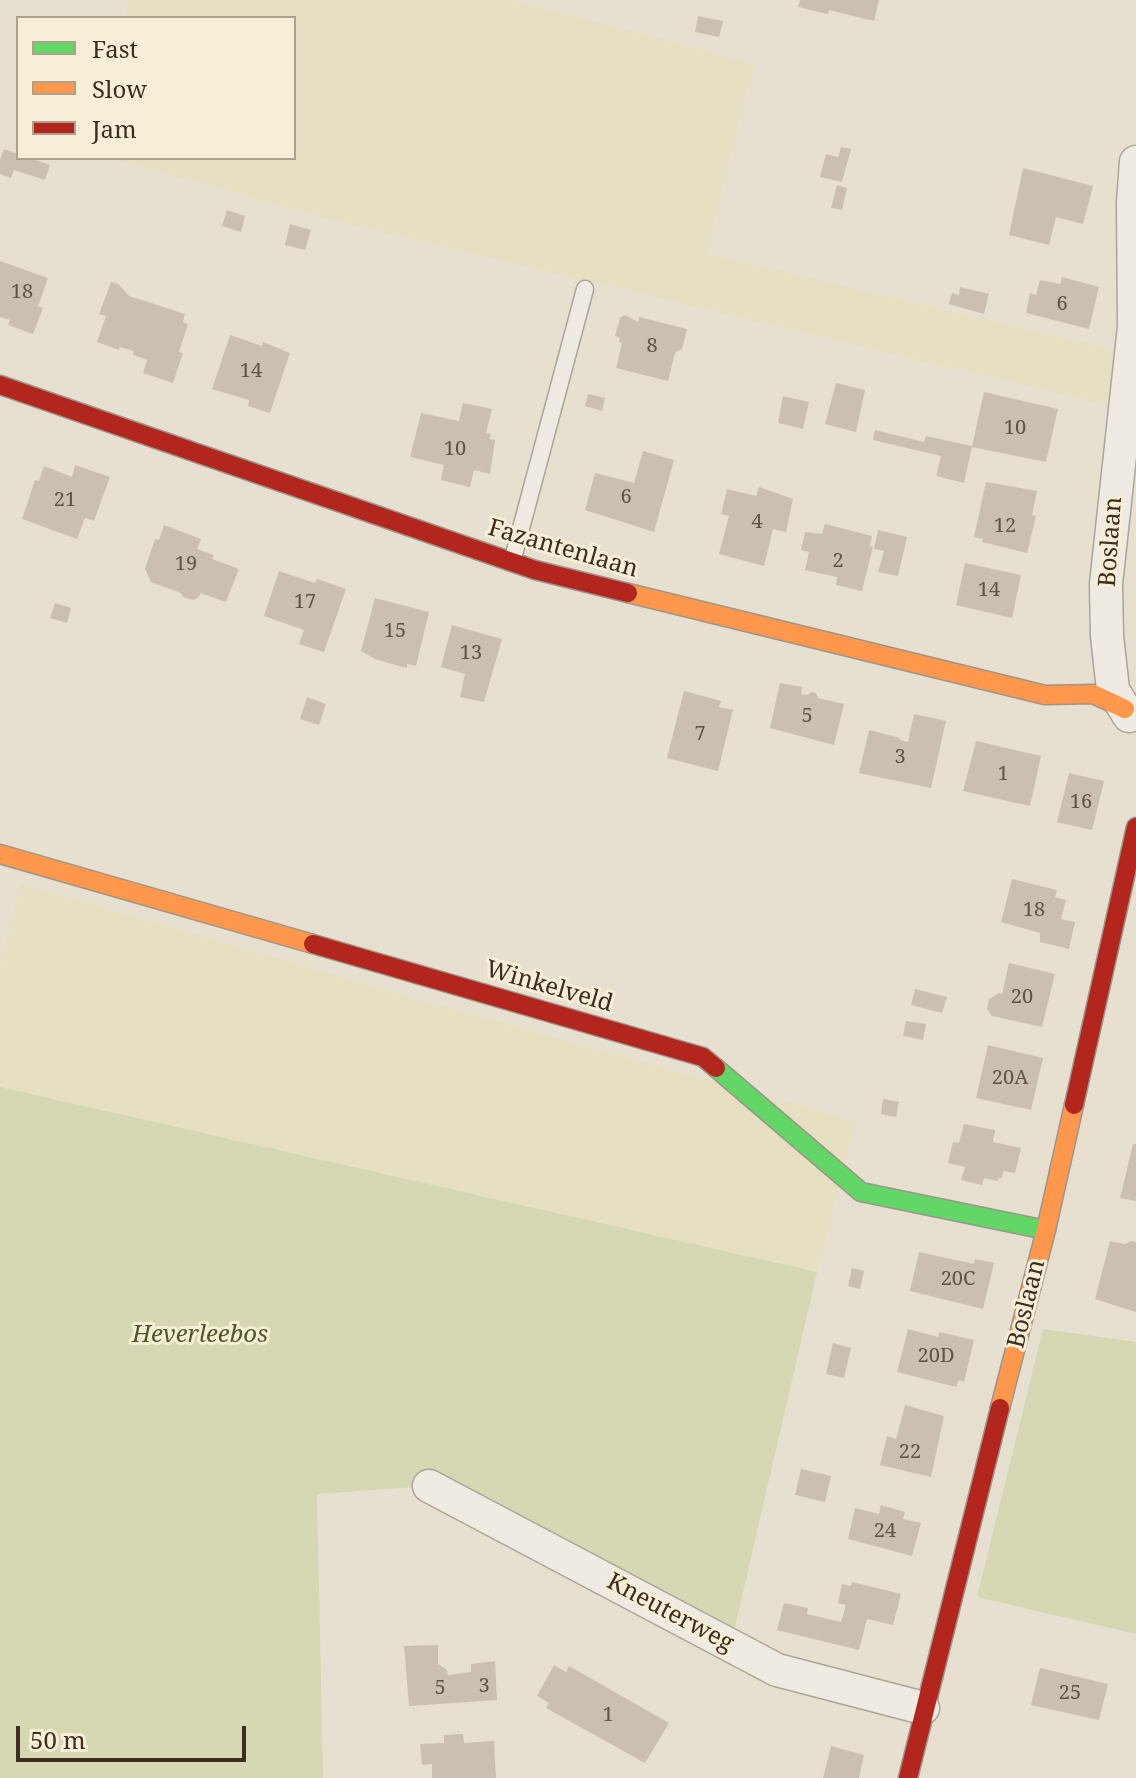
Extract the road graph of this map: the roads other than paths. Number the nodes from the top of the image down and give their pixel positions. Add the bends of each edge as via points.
1 (1136, 162) edge
2 (585, 289) dead end
3 (0, 385) edge
4 (512, 563) junction
5 (1130, 718) edge
6 (1136, 827) edge
7 (0, 854) edge
8 (1046, 1230) junction
9 (429, 1486) dead end
10 (923, 1708) junction
11 (908, 1778) edge

1 - 5 street, Boslaan via 1134,327 1106,584 1113,690
2 - 4 lane
3 - 4 street, Fazantenlaan
4 - 5 street, Fazantenlaan via 1045,695 1093,694
6 - 8 street, Boslaan
7 - 8 street, Winkelveld via 703,1057 861,1192
8 - 10 street, Boslaan
9 - 10 street, Kneuterweg via 777,1670
10 - 11 street, Boslaan

